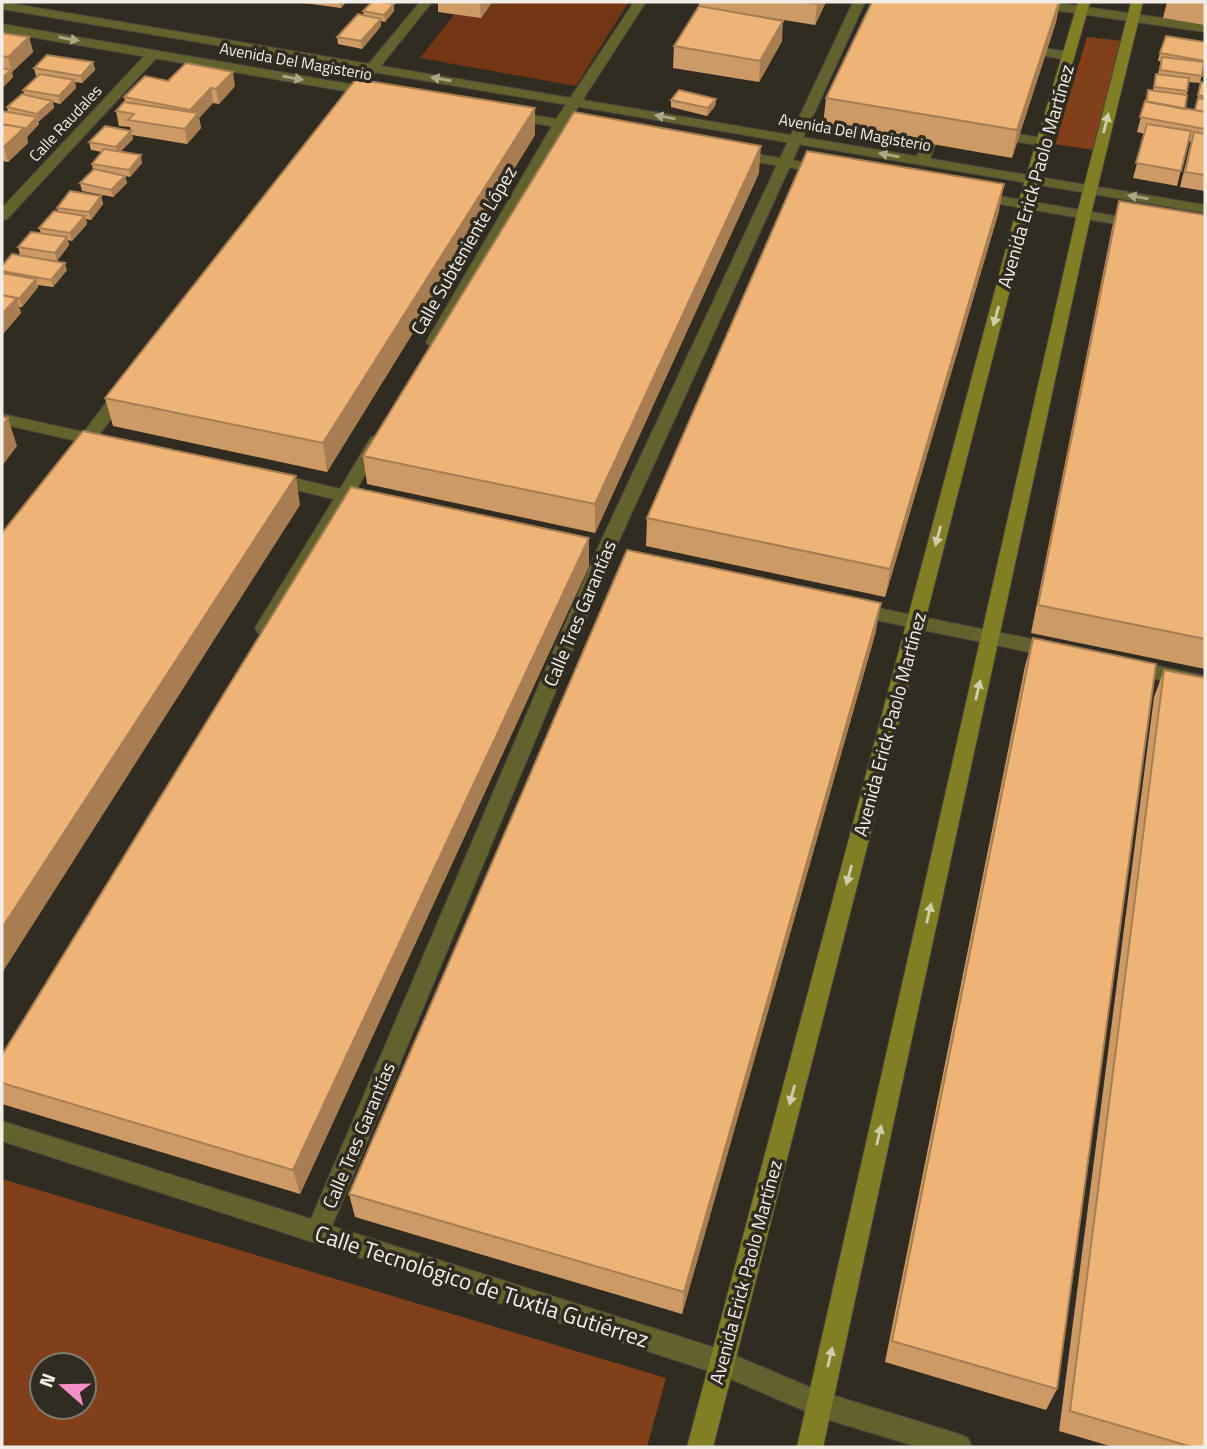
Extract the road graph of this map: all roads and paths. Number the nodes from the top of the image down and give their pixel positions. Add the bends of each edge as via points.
1 (426, 2) edge
2 (640, 2) edge
3 (859, 2) edge
4 (1026, 2) edge
5 (1137, 2) edge
6 (2, 5) edge
7 (1083, 6) edge
8 (1133, 17) junction
9 (2, 28) edge
10 (1205, 29) edge
11 (1007, 45) edge
12 (154, 54) junction
13 (1068, 56) junction
14 (373, 68) junction
15 (355, 89) junction
16 (383, 93) edge
17 (946, 100) edge
18 (575, 102) junction
19 (338, 111) edge
20 (492, 112) edge
21 (560, 124) junction
22 (600, 131) edge
23 (976, 132) edge
24 (796, 139) junction
25 (1043, 142) junction
26 (719, 152) edge
27 (922, 161) junction
28 (786, 163) junction
29 (839, 172) edge
30 (1032, 179) junction
31 (1090, 189) junction
32 (958, 193) edge
33 (1025, 204) junction
34 (1205, 209) edge
35 (1084, 214) junction
36 (2, 216) edge
37 (1151, 226) edge
38 (421, 363) edge
39 (130, 383) edge
40 (2, 419) edge
41 (387, 423) edge
42 (88, 438) junction
43 (115, 444) edge
44 (72, 458) edge
45 (250, 474) edge
46 (345, 495) junction
47 (372, 501) edge
48 (834, 604) edge
49 (915, 622) junction
50 (990, 637) junction
51 (252, 649) edge
52 (1070, 654) edge
53 (1111, 663) edge
54 (1205, 683) edge
55 (2, 1131) edge
56 (317, 1232) junction
57 (722, 1363) junction
58 (819, 1404) junction
59 (700, 1447) edge
60 (810, 1447) edge
61 (960, 1447) edge

1 - 14 street
2 - 18 street, Calle Subteniente López
3 - 24 street, Calle Tres Garantías
4 - 7 street
5 - 8 main road
6 - 14 street, Avenida Del Magisterio
7 - 8 street
7 - 13 main road, Avenida Erick Paolo Martínez
8 - 10 street
31 -> 8 main road
9 -> 12 street, Avenida Del Magisterio
11 - 13 street
12 -> 15 street, Avenida Del Magisterio
12 - 36 street, Calle Raudales
13 - 25 main road, Avenida Erick Paolo Martínez
14 - 15 street
18 -> 14 street, Avenida Del Magisterio
15 - 16 street, Avenida Del Magisterio
15 - 19 street
17 - 27 street via 942,126
18 - 21 street, Calle Subteniente López
24 -> 18 street, Avenida Del Magisterio
20 - 21 street
21 - 22 street
21 - 38 street, Calle Subteniente López
23 - 25 street
27 -> 24 street, Avenida Del Magisterio
24 - 28 street, Calle Tres Garantías
25 - 30 main road, Avenida Erick Paolo Martínez
26 - 28 street
27 - 30 street, Avenida Del Magisterio
28 - 29 street
28 - 56 street, Calle Tres Garantías via 604,553
30 - 31 street, Avenida Del Magisterio
30 - 33 main road, Avenida Erick Paolo Martínez
34 -> 31 street, Avenida Del Magisterio
31 - 35 main road
32 - 33 street
33 - 35 street
33 -> 49 main road, Avenida Erick Paolo Martínez
35 - 37 street
35 - 50 main road
39 - 42 street
40 - 42 street
41 - 46 street
42 - 43 street
42 - 44 street
45 - 46 street
46 - 47 street
46 - 51 street
48 - 49 street
49 - 50 street
49 -> 57 main road, Avenida Erick Paolo Martínez
50 - 52 street
58 -> 50 main road
53 - 54 street
55 - 56 street, Calle Tecnológico de Tuxtla Gutiérrez
56 - 57 street, Calle Tecnológico de Tuxtla Gutiérrez
57 - 58 street, Calle Tecnológico de Tuxtla Gutiérrez
57 - 59 main road, Avenida Erick Paolo Martínez
58 - 60 main road
58 - 61 street, Calle Tecnológico de Tuxtla Gutiérrez

